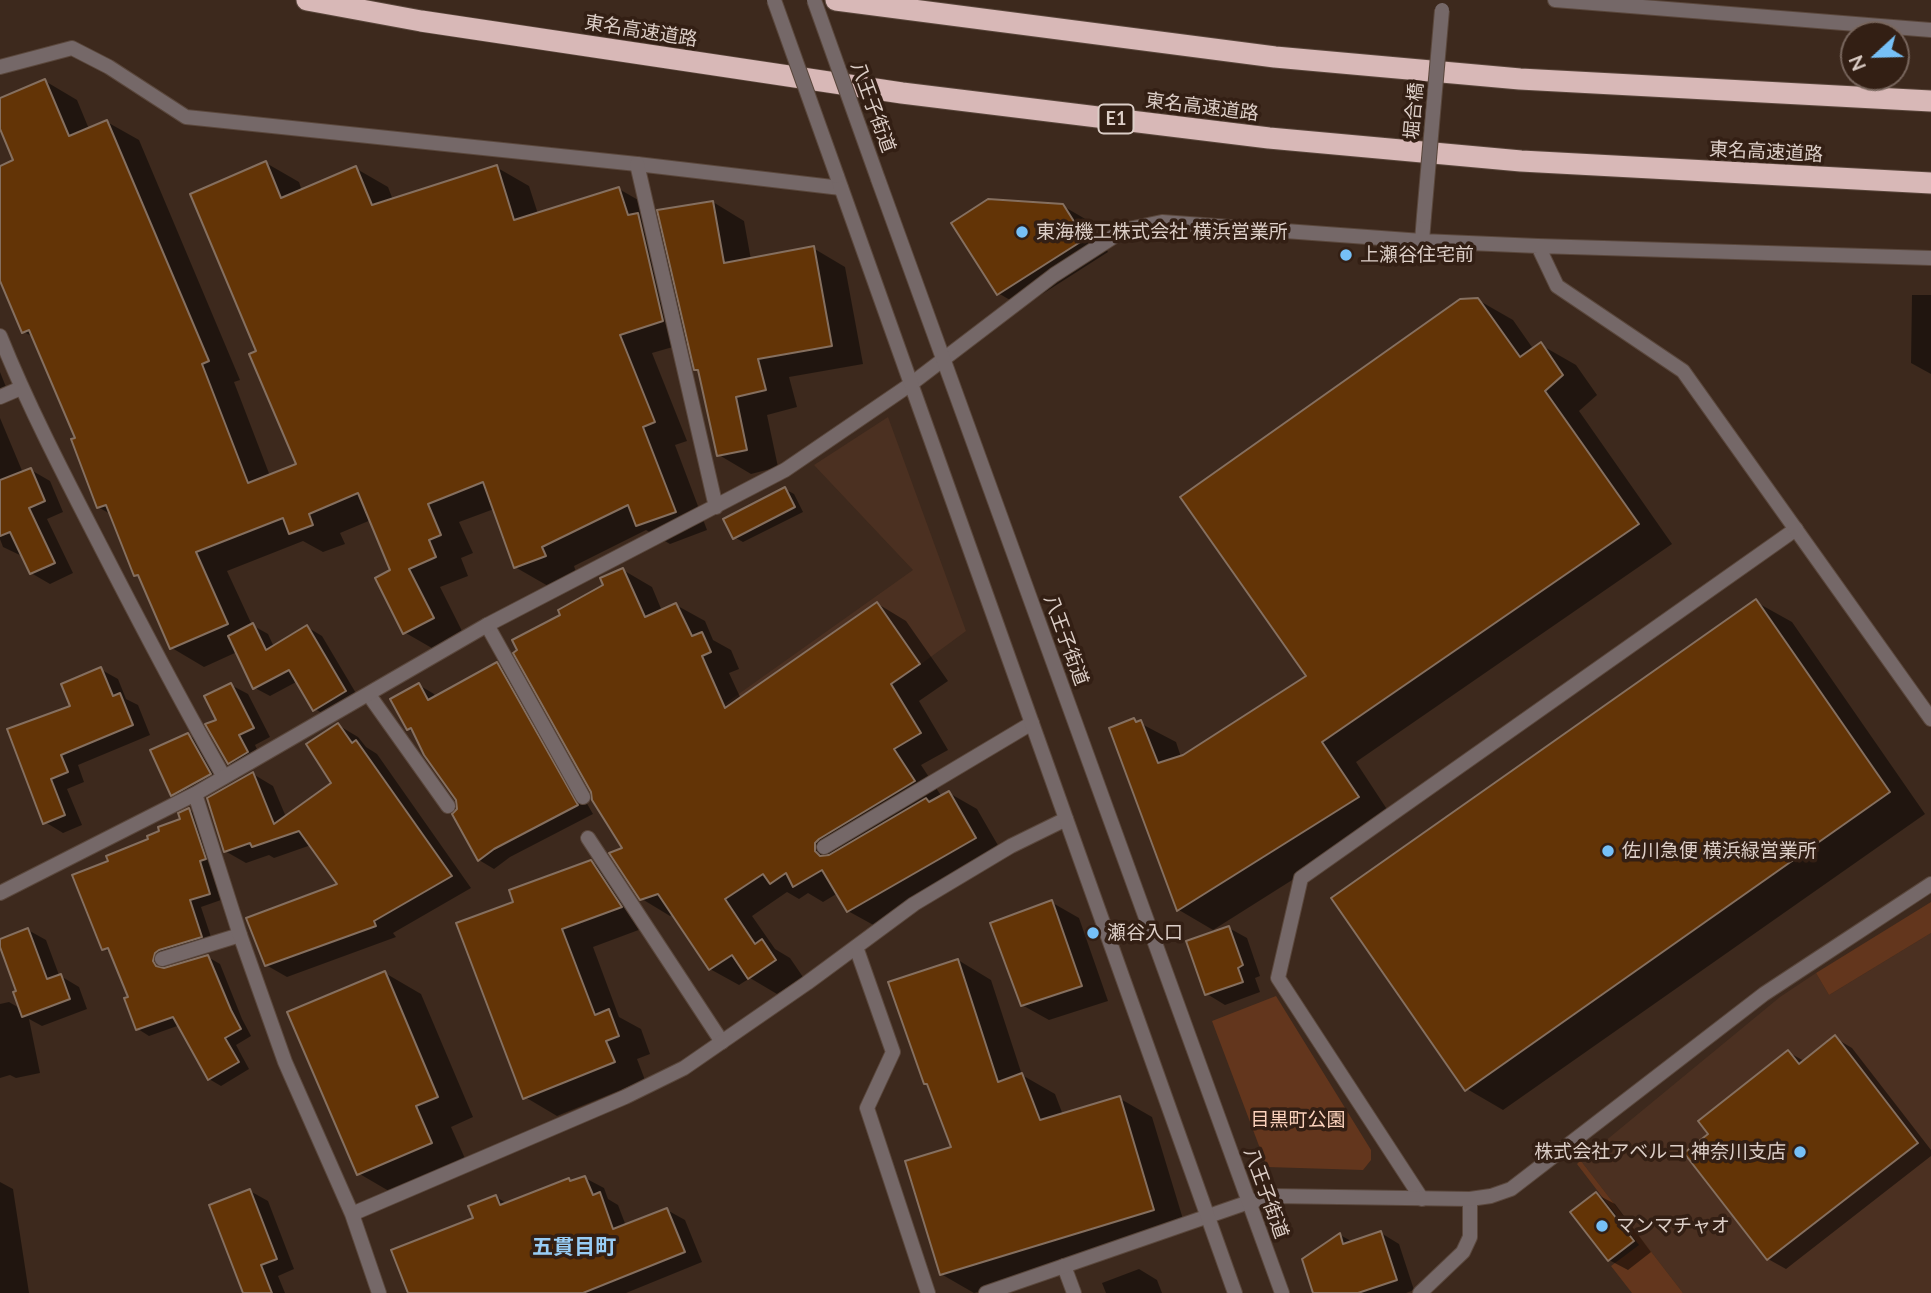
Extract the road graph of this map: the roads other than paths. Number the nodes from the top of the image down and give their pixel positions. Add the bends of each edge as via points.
1 (307, 0) edge
2 (774, 0) edge
3 (814, 0) edge
4 (836, 0) edge
5 (1555, 0) edge
6 (1443, 5) edge
7 (1931, 30) edge
8 (0, 67) edge
9 (1931, 102) edge
10 (637, 164) junction
11 (839, 182) junction
12 (1931, 183) edge
13 (1422, 241) junction
14 (1538, 246) junction
15 (1931, 258) edge
16 (0, 336) edge
17 (943, 359) junction
18 (911, 384) junction
19 (21, 388) junction
20 (0, 397) edge
21 (716, 507) junction
22 (1796, 529) junction
23 (487, 625) junction
24 (369, 695) junction
25 (1931, 719) edge
26 (1032, 723) junction
27 (224, 777) junction
28 (195, 794) junction
29 (583, 797) dead end
30 (447, 806) dead end
31 (1066, 819) junction
32 (588, 838) dead end
33 (824, 848) dead end
34 (1931, 884) edge
35 (0, 893) edge
36 (240, 935) junction
37 (856, 947) junction
38 (162, 959) dead end
39 (722, 1042) junction
40 (1422, 1199) junction
41 (1470, 1199) junction
42 (1249, 1202) junction
43 (352, 1214) junction
44 (1209, 1216) junction
45 (1064, 1266) junction
46 (379, 1293) edge
47 (928, 1293) edge
48 (986, 1293) edge
49 (1074, 1293) edge
50 (1235, 1293) edge
51 (1282, 1293) edge
52 (1420, 1293) edge

1 - 12 highway, 東名高速道路 / E1 via 902,93 1269,138 1521,161
2 - 11 street, bridge
3 - 17 street, 八王子街道, bridge
4 - 9 highway via 1275,57 1520,79
5 - 7 street
6 - 13 street, 堀合橋, bridge
8 - 10 street via 72,48 186,117
10 - 11 street
10 - 21 street
11 - 18 street
13 - 14 street
13 - 17 street via 1162,222 1124,230 1054,275
14 - 15 street
14 - 22 street via 1557,286 1683,371
16 - 19 street
17 - 18 street
17 - 42 street, 八王子街道
18 - 21 street via 785,470
18 - 26 street
19 - 20 street
19 - 27 street
21 - 23 street
22 - 25 street
22 - 40 street via 1301,878 1278,978
23 - 24 street
23 - 29 street
24 - 27 street
24 - 30 street
26 - 31 street
26 - 33 street
27 - 28 street
28 - 35 street
28 - 36 street
31 - 37 street via 914,904
31 - 44 street
32 - 39 street
34 - 41 street via 1764,994 1511,1189
36 - 38 street
36 - 43 street via 285,1062
37 - 39 street
37 - 47 street via 893,1052 867,1108
39 - 43 street via 684,1068 625,1097
40 - 41 street
40 - 42 street via 1272,1196
41 - 52 street via 1470,1237 1464,1252
42 - 44 street
42 - 51 street, 八王子街道
43 - 46 street
44 - 45 street
44 - 50 street
45 - 48 street
45 - 49 street

